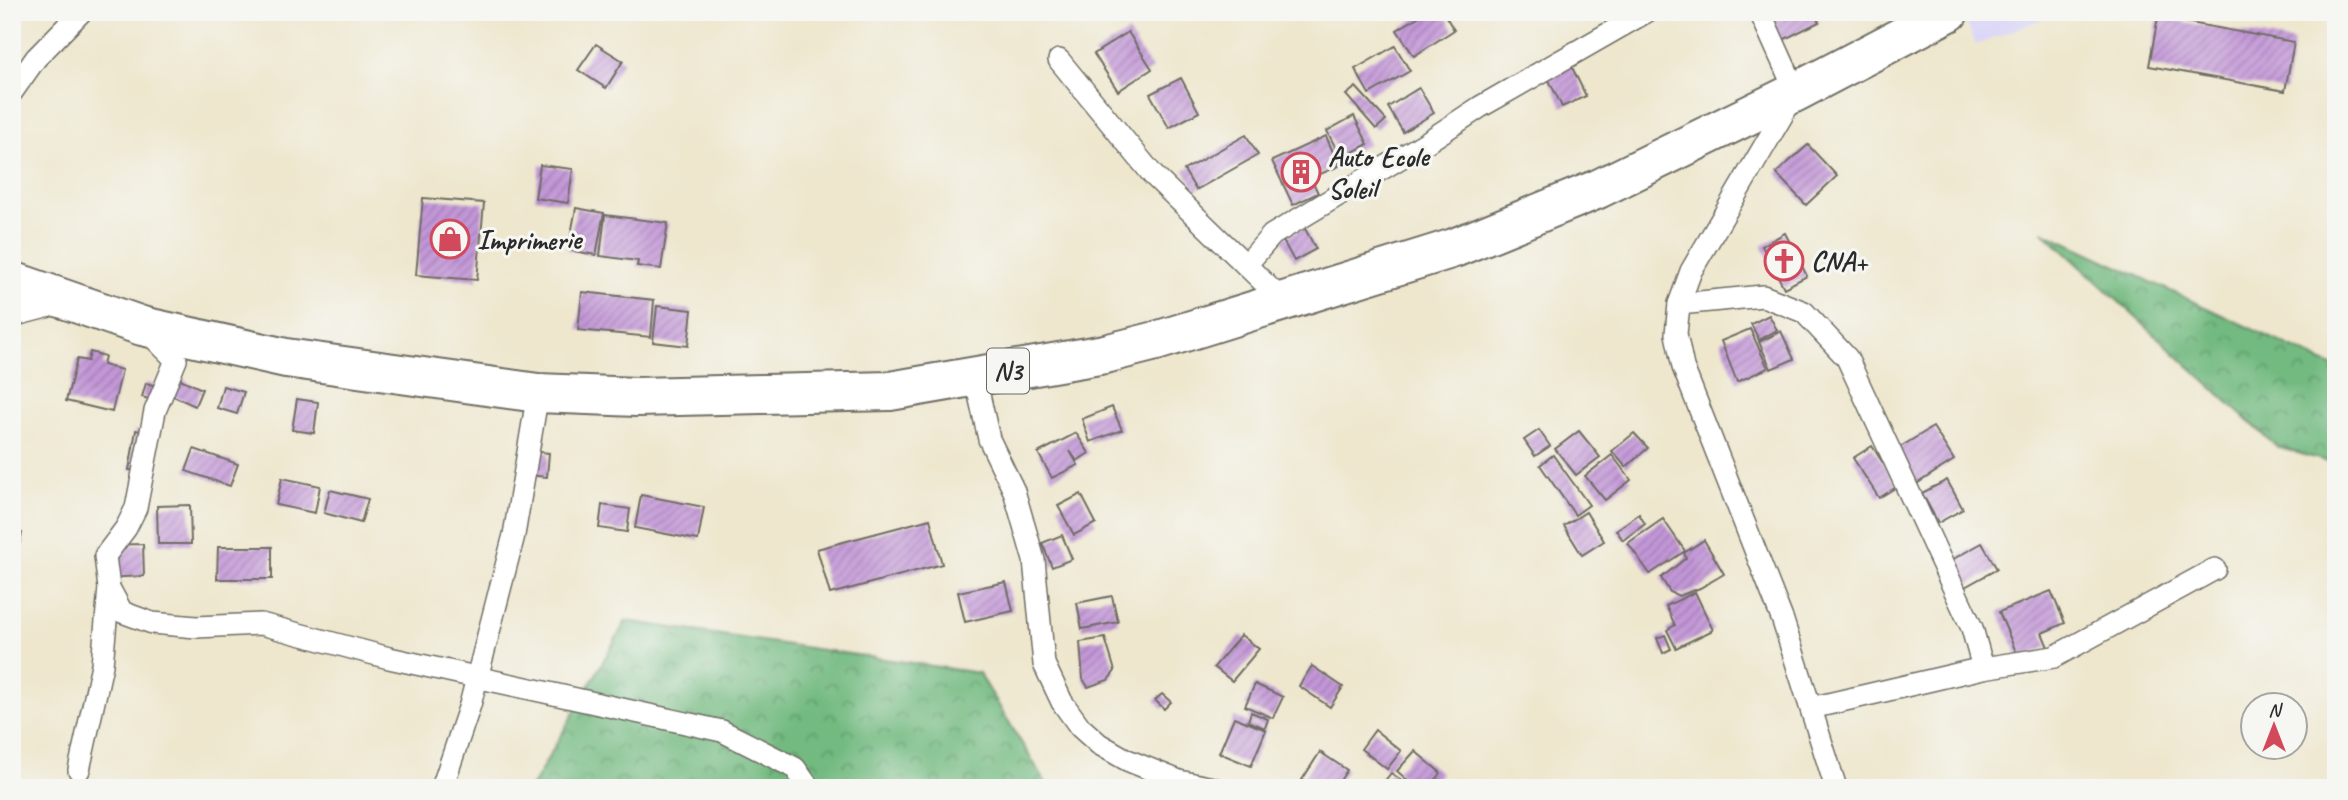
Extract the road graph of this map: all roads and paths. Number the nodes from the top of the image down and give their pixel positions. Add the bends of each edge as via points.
1 (81, 12) edge
2 (1646, 12) edge
3 (1760, 12) edge
4 (1949, 12) edge
5 (1059, 60) dead end
6 (12, 92) edge
7 (1796, 92) junction
8 (1246, 265) junction
9 (12, 281) edge
10 (67, 301) junction
11 (1284, 302) junction
12 (1679, 304) junction
13 (12, 316) edge
14 (142, 326) junction
15 (975, 377) junction
16 (538, 393) junction
17 (2215, 569) dead end
18 (109, 588) junction
19 (1983, 668) junction
20 (475, 678) junction
21 (1811, 708) junction
22 (79, 770) dead end
23 (442, 788) edge
24 (808, 788) edge
25 (1213, 788) edge
26 (1836, 788) edge

1 - 6 street via 36,58
2 - 8 street via 1272,235
3 - 7 street
4 - 7 highway, N3
5 - 8 street via 1153,175
7 - 11 highway, N3 via 1531,219
7 - 12 street via 1691,271
8 - 11 street
9 - 10 highway, N3
10 - 13 street
10 - 14 highway, N3
11 - 15 highway, N3 via 1105,354
12 - 19 street via 1763,296 1804,312 1847,358 1972,628
12 - 21 street via 1676,334 1683,367 1783,621
14 - 16 highway, N3 via 286,358
14 - 18 street via 176,360 155,411 136,508 105,556
15 - 16 highway, N3 via 863,393 637,397
15 - 25 street via 989,439 1014,491 1034,560 1044,664 1062,702 1099,744 1127,760 1179,781
16 - 20 street via 514,535
17 - 19 street via 2054,657
18 - 20 street via 122,612 152,623 197,627 261,624
18 - 22 street via 102,665
19 - 21 street
20 - 23 street
20 - 24 street via 722,731 795,768
21 - 26 street

